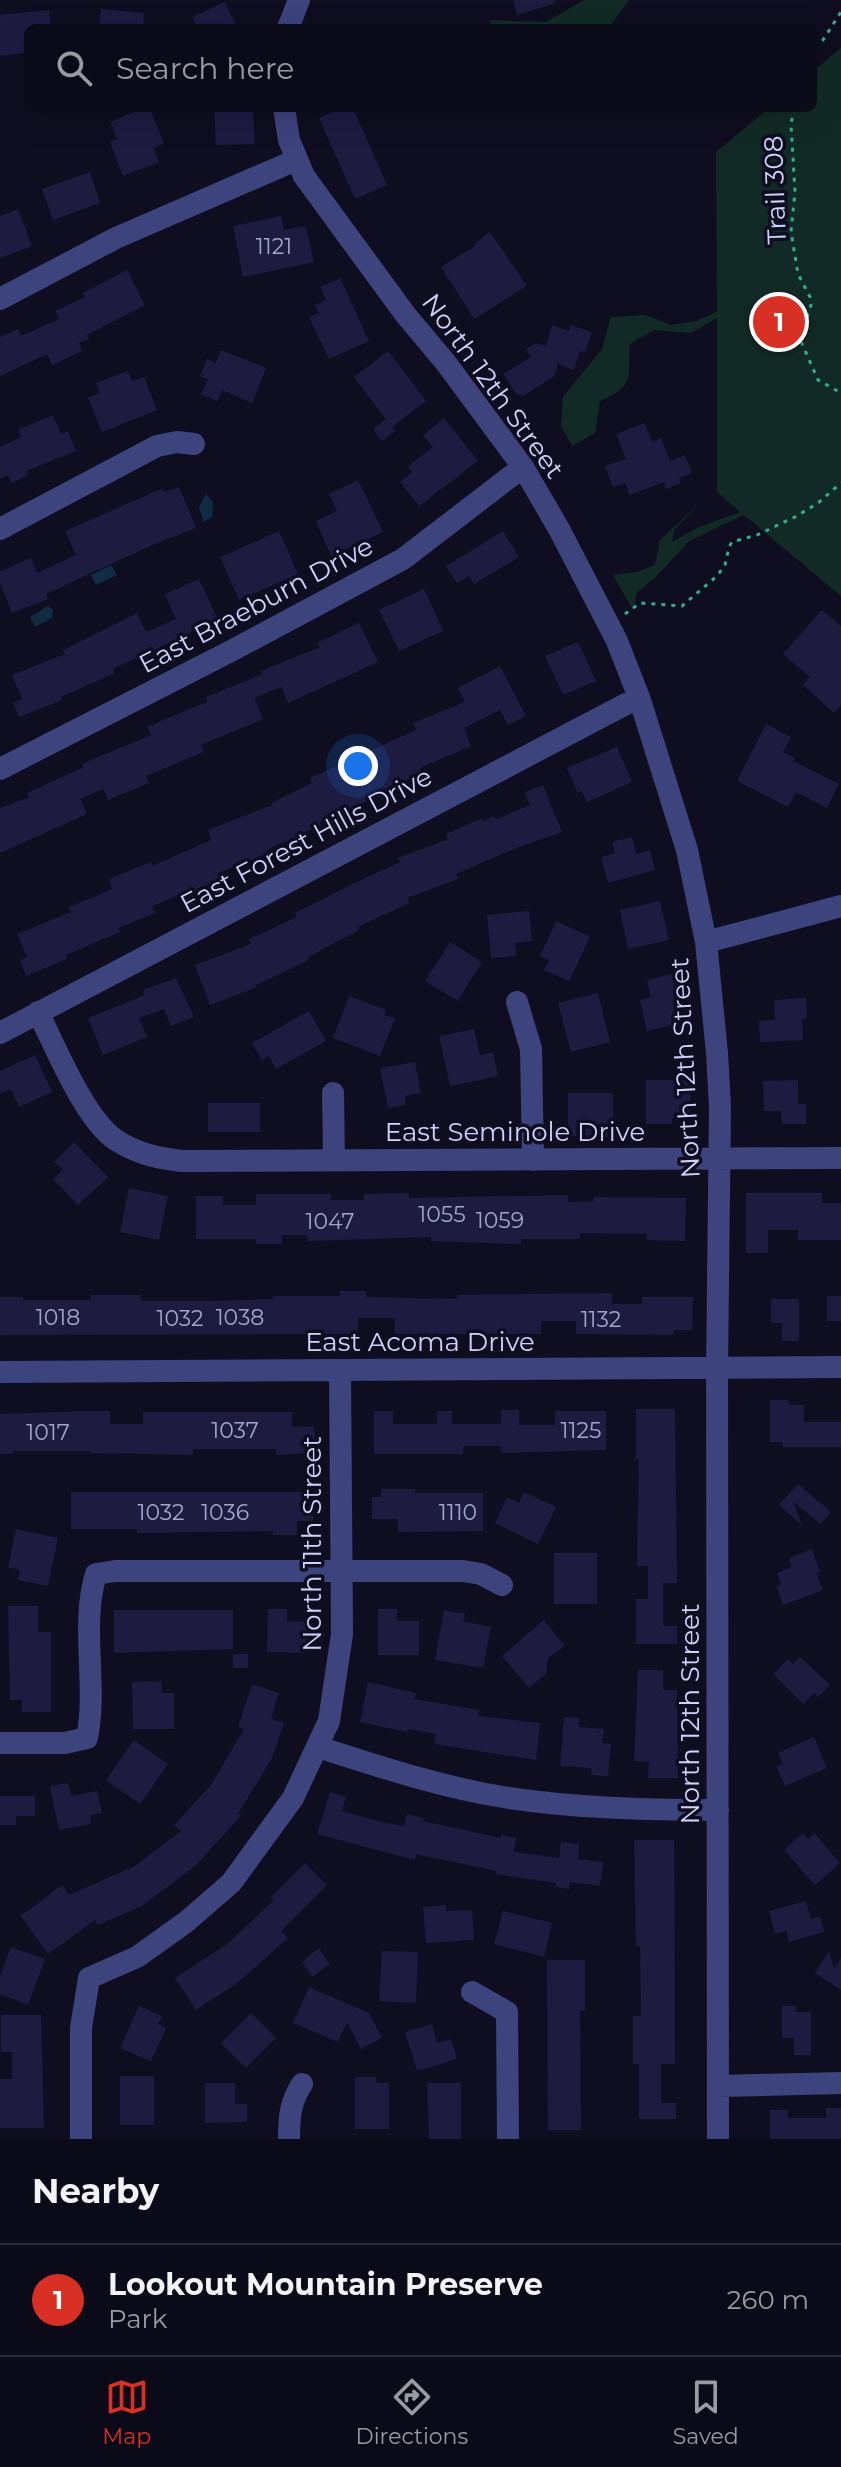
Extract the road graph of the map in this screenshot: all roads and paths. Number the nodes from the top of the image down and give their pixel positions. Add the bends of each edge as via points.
1 (299, 0) edge
2 (841, 12) edge
3 (290, 24) edge
4 (817, 43) edge
5 (285, 112) edge
6 (793, 112) edge
7 (296, 160) junction
8 (0, 299) edge
9 (841, 393) edge
10 (194, 444) dead end
11 (523, 467) junction
12 (841, 483) edge
13 (0, 529) edge
14 (622, 616) dead end
15 (640, 700) junction
16 (0, 769) edge
17 (841, 906) edge
18 (706, 942) junction
19 (517, 1002) dead end
20 (38, 1012) junction
21 (0, 1033) edge
22 (333, 1093) dead end
23 (841, 1158) edge
24 (719, 1159) junction
25 (334, 1160) junction
26 (533, 1160) junction
27 (841, 1367) edge
28 (717, 1368) junction
29 (340, 1370) junction
30 (0, 1372) edge
31 (341, 1571) junction
32 (502, 1585) dead end
33 (0, 1743) edge
34 (318, 1747) junction
35 (718, 1810) junction
36 (472, 1992) dead end
37 (841, 2083) edge
38 (302, 2084) dead end
39 (718, 2086) junction
40 (81, 2139) edge
41 (289, 2139) edge
42 (508, 2139) edge
43 (718, 2139) edge

1 - 3 street
2 - 4 path
5 - 7 street, North 12th Street
6 - 9 path, Trail 308 via 791,232 798,274 811,305 800,339 818,380
7 - 8 street via 128,233
7 - 11 street, North 12th Street
10 - 13 street via 157,446
11 - 15 street, North 12th Street via 596,599
11 - 16 street, East Braeburn Drive via 403,559
12 - 14 path via 795,517 732,542 717,576 682,606 640,603
15 - 18 street, North 12th Street via 687,850
15 - 20 street, East Forest Hills Drive
17 - 18 street
18 - 24 street, North 12th Street via 717,1053
19 - 26 street via 531,1049
20 - 21 street, East Forest Hills Drive
20 - 25 street, East Seminole Drive via 86,1106 113,1139 135,1151 182,1161
22 - 25 street
23 - 24 street, East Seminole Drive
24 - 26 street, East Seminole Drive
24 - 28 street, North 12th Street
25 - 26 street, East Seminole Drive
27 - 28 street, East Acoma Drive
28 - 29 street, East Acoma Drive
28 - 35 street, North 12th Street
29 - 30 street, East Acoma Drive
29 - 31 street, North 11th Street
31 - 32 street via 463,1571
31 - 33 street via 96,1574 90,1594 92,1715 87,1738
31 - 34 street, North 11th Street via 338,1670 329,1721
34 - 35 street via 501,1797 610,1809
34 - 40 street, North 11th Street via 293,1798 231,1883 137,1957 89,1978 81,2028
35 - 39 street, North 12th Street
36 - 42 street via 507,2012
37 - 39 street
38 - 41 street via 293,2097
39 - 43 street, North 12th Street

